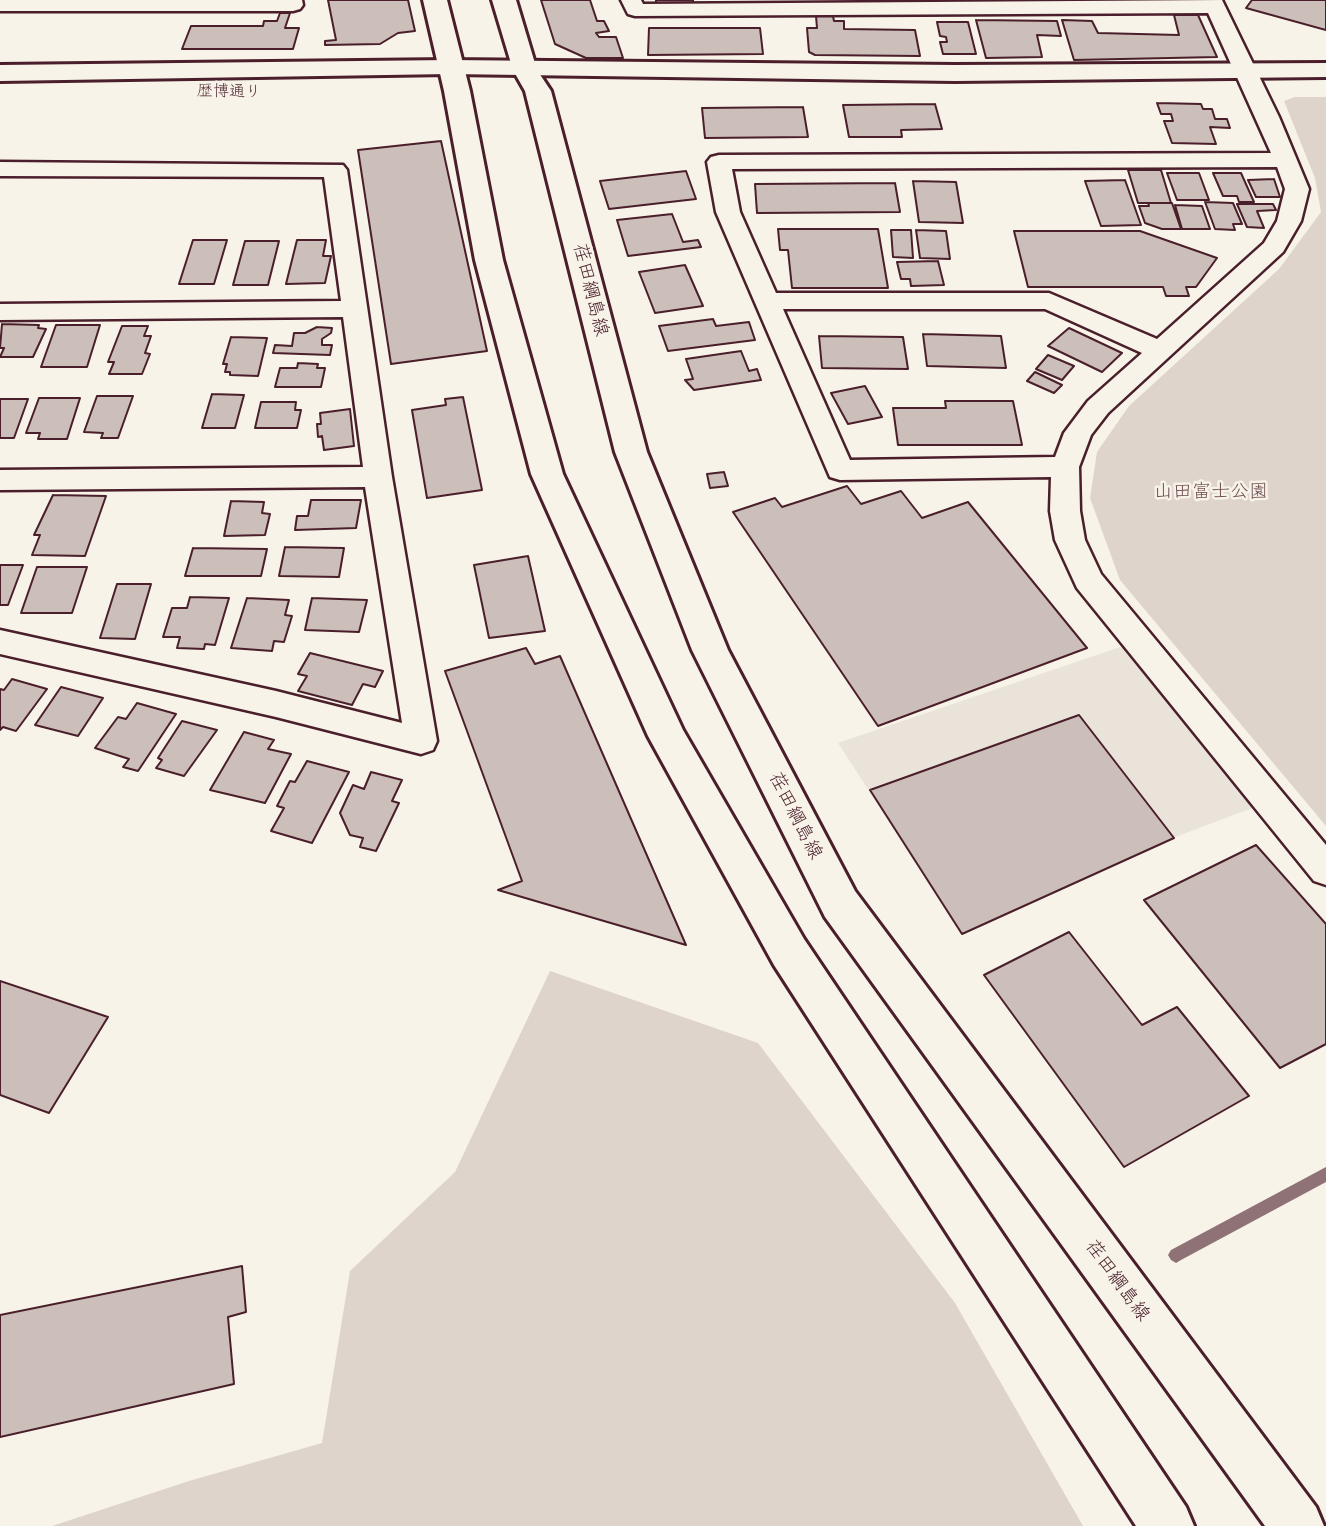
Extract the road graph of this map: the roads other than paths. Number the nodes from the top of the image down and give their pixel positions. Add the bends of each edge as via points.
1 (292, 0) edge
2 (435, 0) edge
3 (504, 0) edge
4 (631, 0) edge
5 (1214, 4) edge
6 (0, 5) edge
7 (1326, 71) edge
8 (0, 73) edge
9 (1249, 79) junction
10 (531, 80) junction
11 (444, 83) junction
12 (1326, 85) edge
13 (0, 92) edge
14 (291, 93) dead end
15 (1285, 160) junction
16 (0, 169) edge
17 (765, 301) junction
18 (354, 309) junction
19 (0, 312) edge
20 (1160, 351) junction
21 (1065, 467) junction
22 (378, 477) junction
23 (0, 480) edge
24 (0, 642) edge
25 (1326, 870) edge
26 (1167, 1526) edge
27 (1297, 1526) edge

1 - 6 street via 293,5
2 - 11 main road
3 - 10 main road, 荏田綱島線
4 - 5 street via 635,10
5 - 9 street
7 - 9 main road
8 - 11 main road, 歴博通り
9 - 10 main road, 歴博通り
9 - 12 main road
9 - 15 street
10 - 11 main road, 歴博通り
10 - 27 main road, 荏田綱島線 via 631,452 710,650 840,904
11 - 26 main road via 547,474 667,736 789,952
13 - 14 main road, 歴博通り
15 - 17 street via 719,162 728,212
15 - 20 street via 1297,190 1289,220 1274,247
16 - 18 street via 335,170
17 - 20 street via 1049,301
17 - 21 street via 840,470
18 - 19 street
18 - 22 street
20 - 21 street via 1098,407 1077,433
21 - 25 street via 1070,540 1088,580
22 - 23 street
22 - 24 street via 421,741

